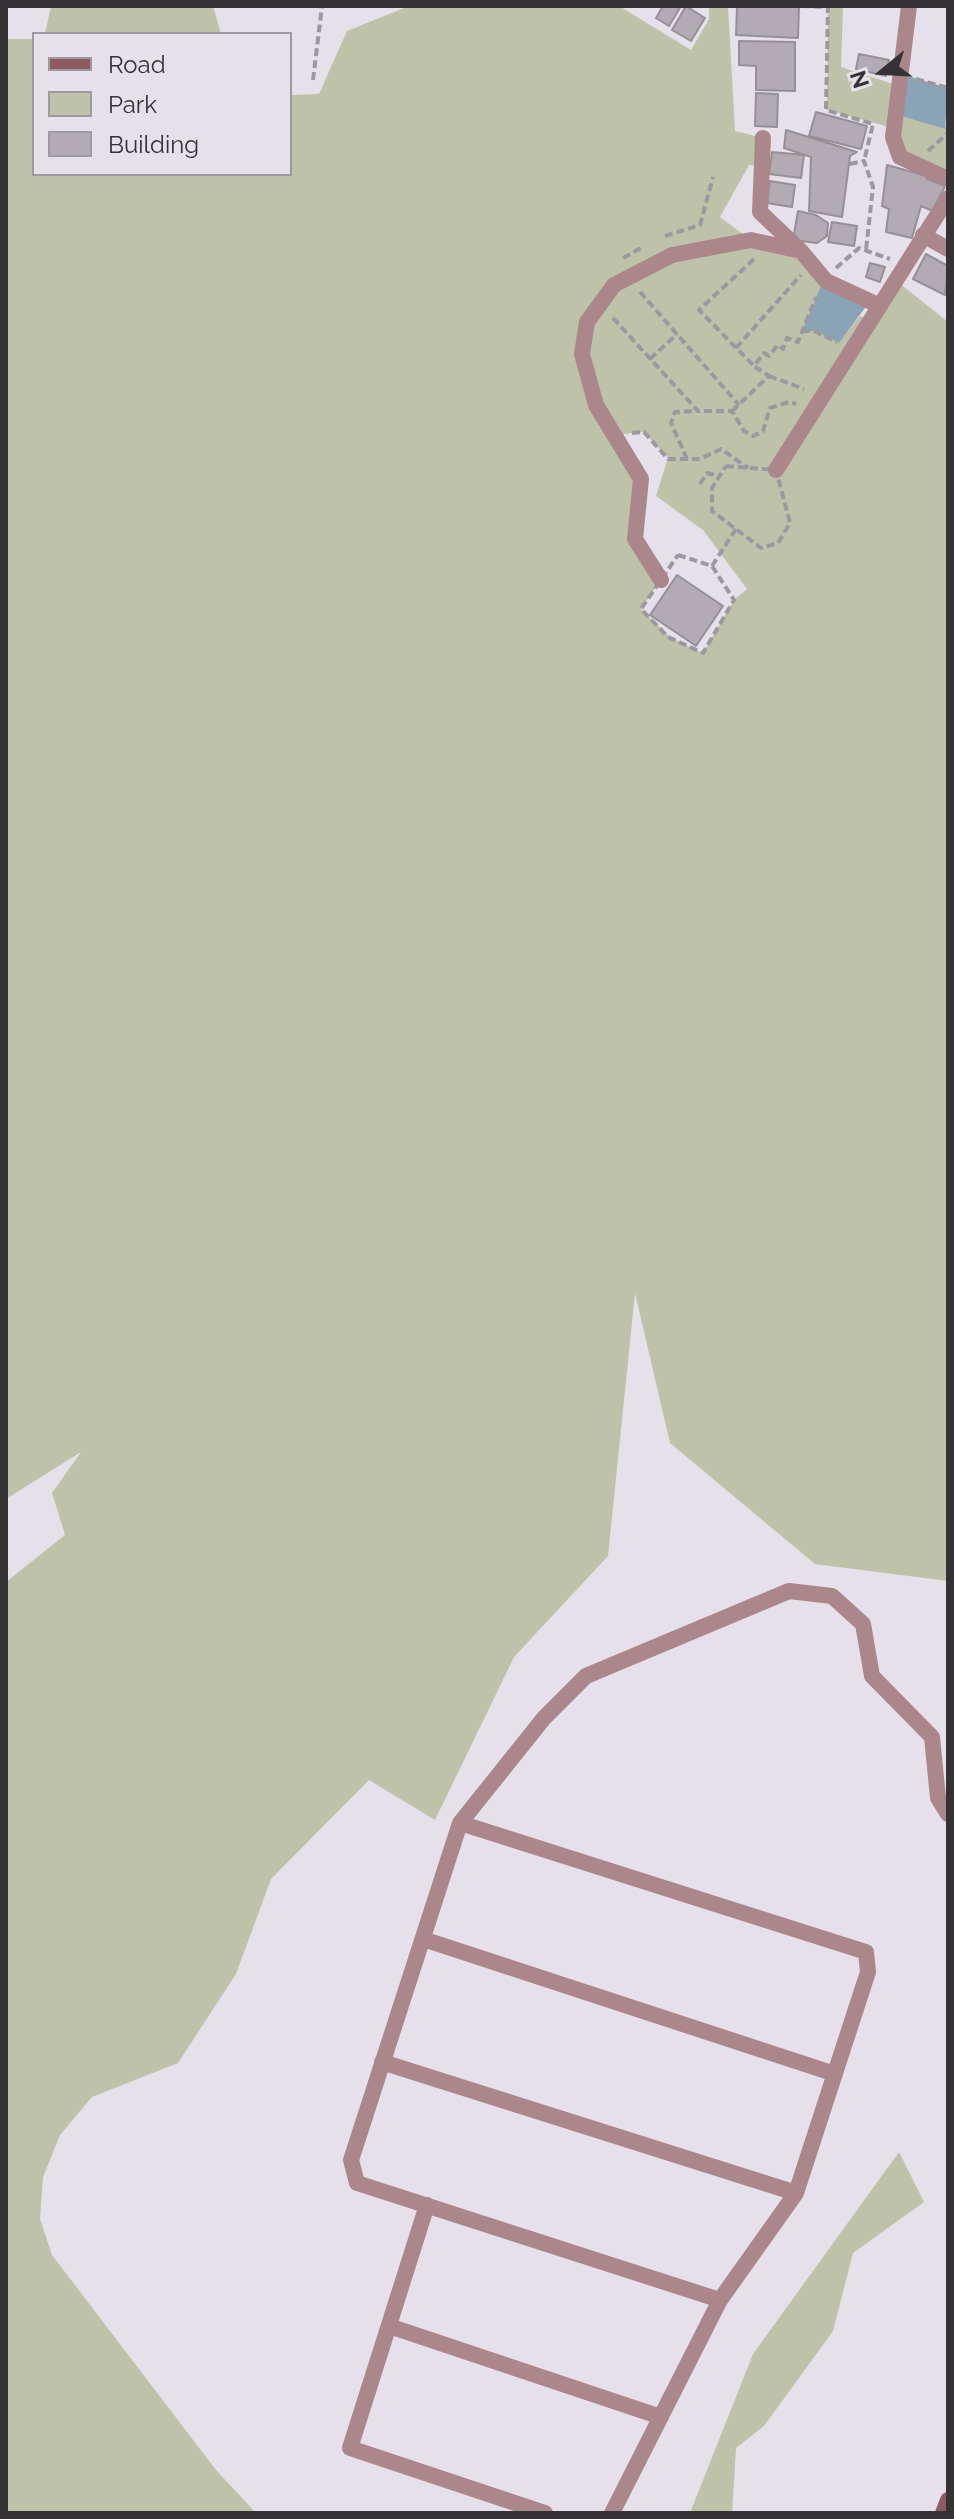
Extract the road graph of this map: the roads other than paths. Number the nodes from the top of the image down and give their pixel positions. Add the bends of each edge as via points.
1 (909, 6) edge
2 (763, 138) dead end
3 (948, 179) edge
4 (948, 198) edge
5 (923, 235) junction
6 (948, 249) edge
7 (806, 257) junction
8 (878, 305) junction
9 (776, 470) road end
10 (661, 580) road end
11 (948, 1814) edge
12 (460, 1823) junction
13 (423, 1939) junction
14 (382, 2062) junction
15 (835, 2074) junction
16 (796, 2193) junction
17 (427, 2205) junction
18 (720, 2300) junction
19 (389, 2326) junction
20 (661, 2417) junction
21 (948, 2500) edge
22 (545, 2513) edge
23 (612, 2513) edge
24 (943, 2513) edge

1 - 3 street via 893,136 900,157
2 - 7 street via 760,212
4 - 5 street
5 - 6 street
5 - 8 street
7 - 8 street via 824,279
7 - 10 street via 751,240 672,255 614,285 587,322 582,354 596,405 641,479 635,539
8 - 9 street
11 - 12 street via 938,1798 932,1737 872,1676 863,1624 832,1596 789,1591 586,1676 544,1718
12 - 13 street
12 - 15 street via 866,1952 868,1972
13 - 14 street
13 - 15 street
14 - 16 street
14 - 17 street via 351,2160 357,2183
15 - 16 street
16 - 18 street
17 - 18 street
17 - 19 street
18 - 20 street
19 - 20 street
19 - 22 street via 350,2448
20 - 23 street
21 - 24 street

